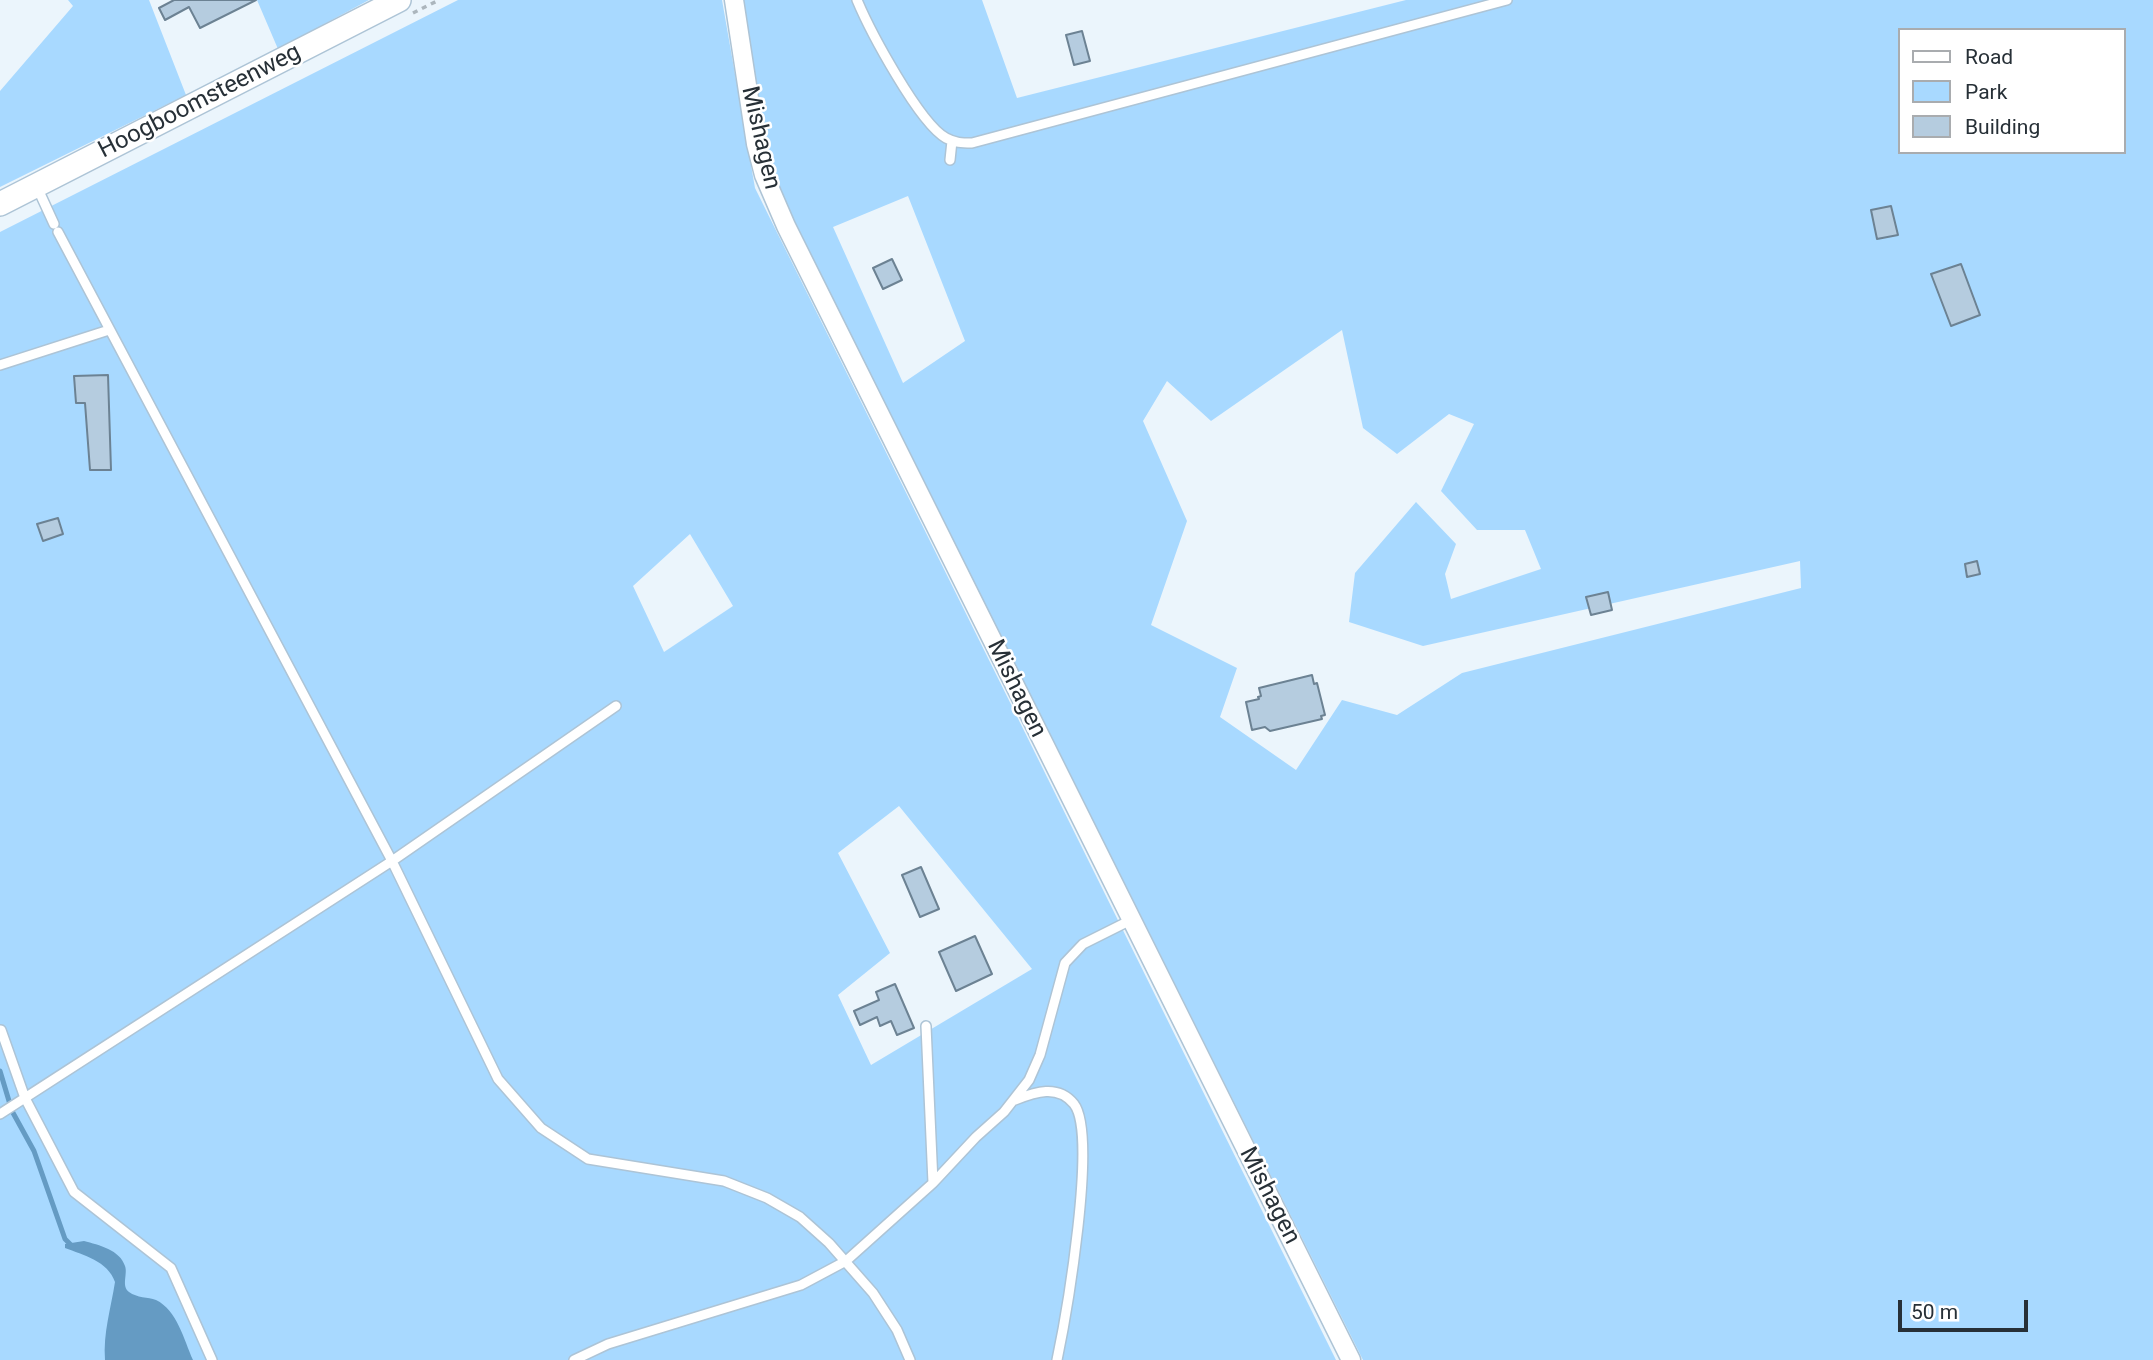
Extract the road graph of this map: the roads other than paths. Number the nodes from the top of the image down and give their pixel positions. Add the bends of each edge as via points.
1 (399, 0) edge
2 (734, 0) edge
3 (857, 0) edge
4 (1507, 0) edge
5 (953, 141) junction
6 (950, 160) dead end
7 (36, 185) junction
8 (0, 204) edge
9 (109, 330) junction
10 (0, 365) edge
11 (616, 706) dead end
12 (392, 861) junction
13 (1131, 920) junction
14 (926, 1026) dead end
15 (1, 1030) edge
16 (26, 1098) junction
17 (1013, 1101) junction
18 (0, 1114) edge
19 (933, 1183) junction
20 (846, 1261) junction
21 (212, 1360) edge
22 (574, 1360) edge
23 (910, 1360) edge
24 (1058, 1360) edge
25 (1351, 1360) edge

1 - 7 street, Hoogboomsteenweg
2 - 13 street, Mishagen via 756,144 774,199
3 - 5 lane via 912,100 943,137
4 - 5 lane via 972,143
5 - 6 lane
7 - 8 street, Hoogboomsteenweg
7 - 9 lane
9 - 10 lane
9 - 12 lane
11 - 12 lane
12 - 16 lane
12 - 20 lane via 498,1079 541,1128 588,1159 724,1181 767,1198 800,1217
13 - 17 lane via 1083,944 1065,963 1040,1055
13 - 25 street, Mishagen
14 - 19 lane
15 - 16 lane
16 - 18 lane
16 - 21 lane via 74,1192 171,1268
17 - 19 lane
17 - 24 lane via 1034,1092 1064,1095 1076,1106 1080,1121 1083,1141 1077,1229
19 - 20 lane
20 - 22 lane via 801,1285 608,1344
20 - 23 lane via 897,1329

